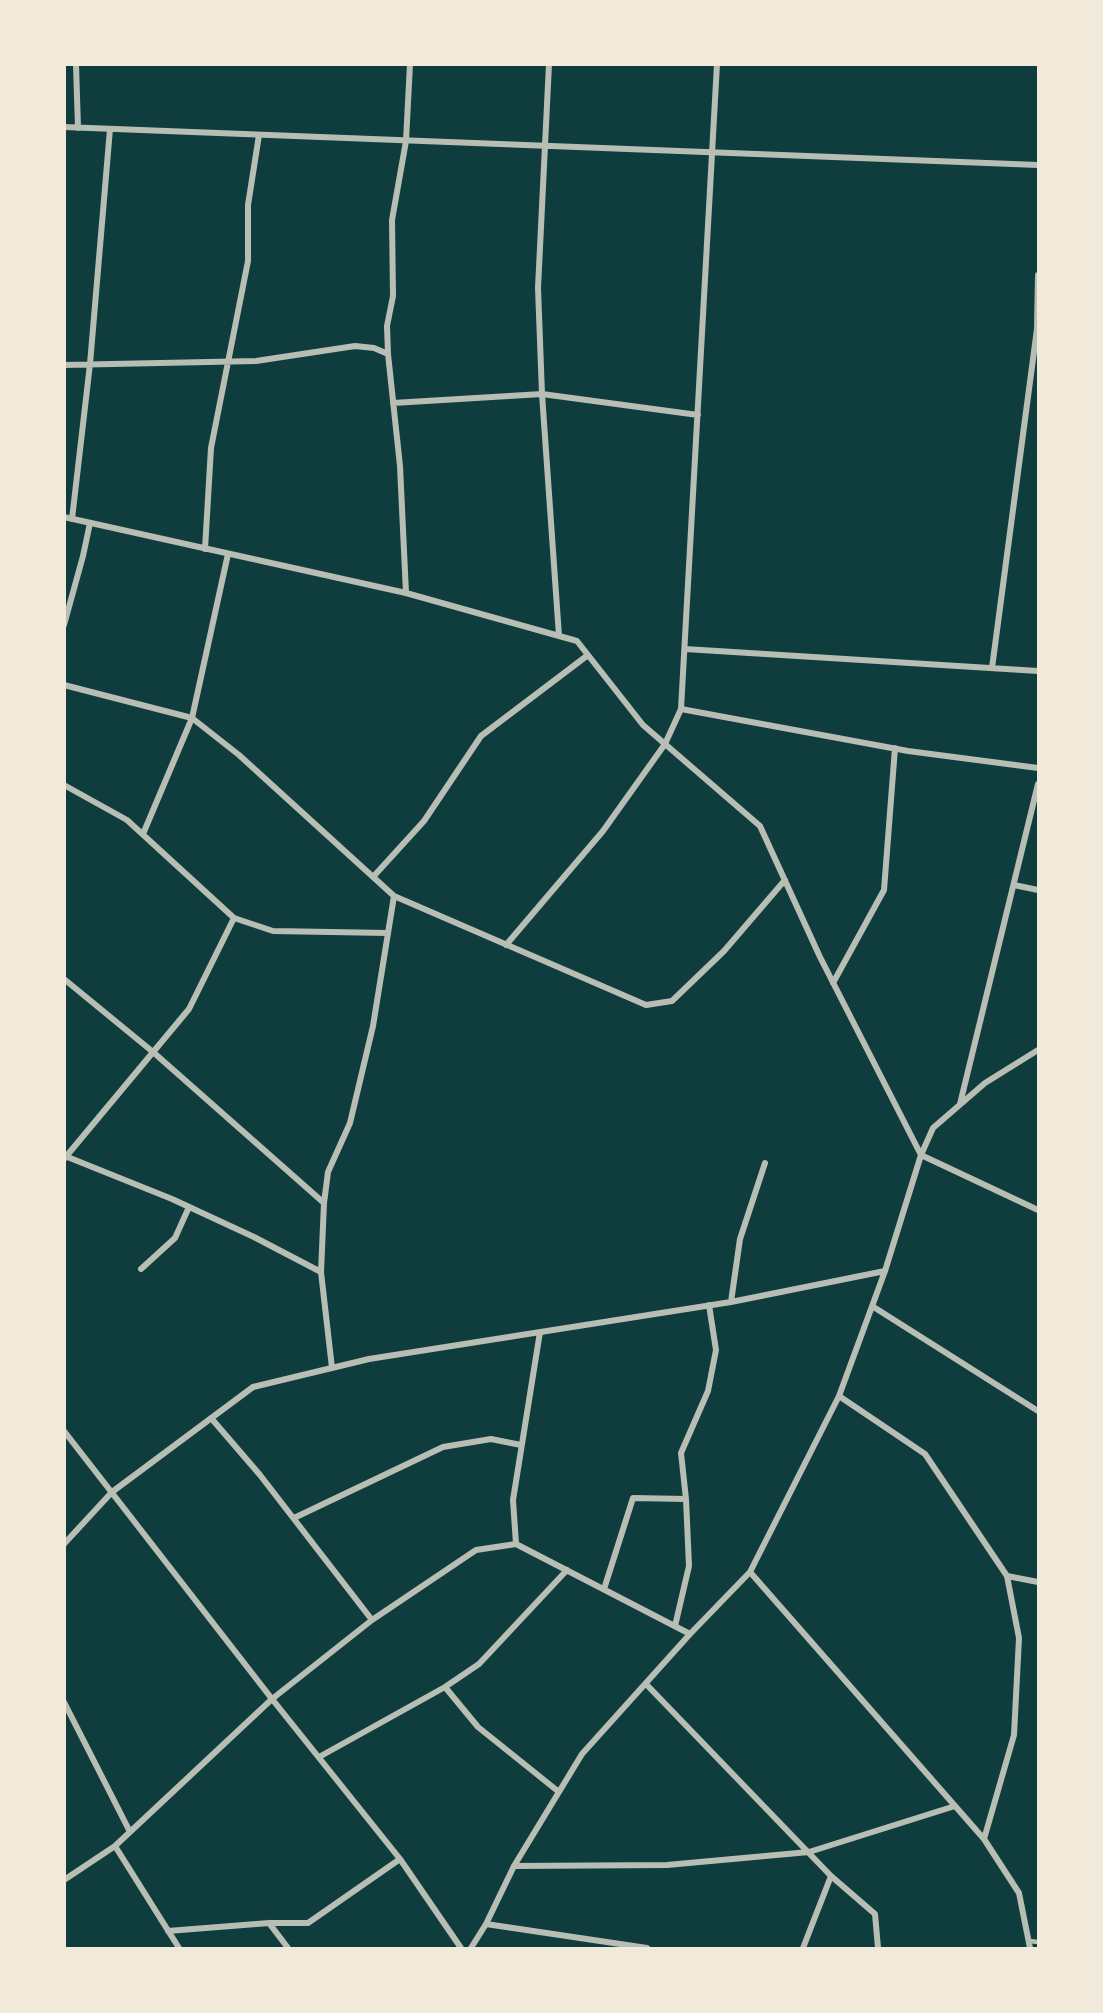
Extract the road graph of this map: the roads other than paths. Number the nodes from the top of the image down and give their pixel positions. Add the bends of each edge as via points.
1 (76, 64) edge
2 (410, 64) edge
3 (549, 64) edge
4 (717, 64) edge
5 (64, 127) edge
6 (78, 128) junction
7 (110, 129) junction
8 (259, 135) junction
9 (406, 141) junction
10 (545, 146) junction
11 (713, 153) junction
12 (1038, 165) edge
13 (1038, 275) edge
14 (1038, 329) edge
15 (388, 354) junction
16 (229, 361) junction
17 (90, 364) junction
18 (64, 365) edge
19 (542, 394) junction
20 (393, 403) junction
21 (698, 415) junction
22 (64, 517) edge
23 (72, 519) junction
24 (90, 523) junction
25 (205, 549) junction
26 (228, 554) junction
27 (406, 593) junction
28 (64, 625) edge
29 (559, 636) junction
30 (685, 649) junction
31 (588, 655) junction
32 (992, 669) junction
33 (1038, 671) edge
34 (64, 685) edge
35 (681, 709) junction
36 (192, 718) junction
37 (665, 744) junction
38 (895, 748) junction
39 (1038, 768) edge
40 (1038, 784) edge
41 (64, 785) edge
42 (143, 834) junction
43 (373, 877) junction
44 (785, 880) junction
45 (1014, 885) junction
46 (1038, 890) edge
47 (394, 896) junction
48 (234, 918) junction
49 (388, 933) junction
50 (506, 945) junction
51 (64, 979) edge
52 (833, 984) junction
53 (1038, 1050) edge
54 (153, 1052) junction
55 (959, 1105) junction
56 (921, 1155) junction
57 (65, 1157) edge
58 (765, 1163) dead end
59 (324, 1203) junction
60 (189, 1207) junction
61 (1038, 1210) edge
62 (141, 1269) dead end
63 (885, 1271) junction
64 (321, 1272) junction
65 (731, 1302) junction
66 (709, 1305) junction
67 (872, 1306) junction
68 (540, 1332) junction
69 (332, 1368) junction
70 (839, 1396) junction
71 (1038, 1411) edge
72 (212, 1418) junction
73 (64, 1431) edge
74 (521, 1445) junction
75 (112, 1492) junction
76 (686, 1499) junction
77 (294, 1518) junction
78 (64, 1544) edge
79 (516, 1544) junction
80 (567, 1570) junction
81 (750, 1572) junction
82 (1007, 1576) junction
83 (1038, 1582) edge
84 (604, 1590) junction
85 (372, 1620) junction
86 (675, 1626) junction
87 (690, 1634) junction
88 (646, 1684) junction
89 (446, 1687) junction
90 (272, 1699) junction
91 (64, 1702) edge
92 (319, 1757) junction
93 (559, 1792) junction
94 (955, 1806) junction
95 (130, 1832) junction
96 (984, 1839) junction
97 (115, 1846) junction
98 (809, 1852) junction
99 (400, 1859) junction
100 (514, 1866) junction
101 (831, 1876) junction
102 (64, 1880) edge
103 (269, 1923) junction
104 (486, 1924) junction
105 (168, 1931) junction
106 (1029, 1941) junction
107 (1038, 1942) edge
108 (179, 1948) edge
109 (288, 1948) edge
110 (461, 1948) edge
111 (471, 1948) edge
112 (647, 1948) edge
113 (803, 1948) edge
114 (878, 1948) edge
115 (1030, 1948) edge

1 - 6 street
2 - 9 street
3 - 10 street
4 - 11 street
5 - 6 street
6 - 7 street
7 - 8 street
7 - 17 street
8 - 9 street
8 - 16 street via 248,205 248,261
9 - 10 street
9 - 15 street via 392,220 393,296 387,326
10 - 11 street
10 - 19 street via 538,288
11 - 12 street
11 - 21 street
13 - 14 street
14 - 32 street
15 - 16 street via 356,346 256,361
15 - 20 street
16 - 17 street
16 - 25 street via 211,448
17 - 18 street
17 - 23 street
19 - 20 street
19 - 21 street
19 - 29 street
20 - 27 street
21 - 30 street
22 - 23 street
23 - 24 street
24 - 25 street
24 - 28 street
25 - 26 street
26 - 27 street
26 - 36 street
27 - 29 street
29 - 31 street via 577,641
30 - 32 street
30 - 35 street
31 - 37 street via 643,725
31 - 43 street via 481,736 424,820
32 - 33 street
34 - 36 street
35 - 37 street
35 - 38 street
36 - 42 street
36 - 43 street via 239,755
37 - 44 street via 760,826
37 - 50 street via 603,831
38 - 39 street
38 - 52 street via 884,890
40 - 45 street
41 - 42 street via 127,820
42 - 48 street
43 - 47 street
44 - 50 street via 724,951 672,1001 646,1005
44 - 52 street
45 - 46 street
45 - 55 street
47 - 49 street
47 - 50 street
48 - 49 street via 273,931
48 - 54 street via 189,1009
49 - 59 street via 373,1026 350,1123 328,1172
51 - 54 street
52 - 56 street
53 - 55 street via 985,1083
54 - 57 street
54 - 59 street
55 - 56 street via 933,1128
56 - 61 street
56 - 63 street
57 - 60 street
58 - 65 street via 740,1239
59 - 64 street
60 - 62 street via 175,1238
60 - 64 street
63 - 65 street
63 - 67 street
64 - 69 street
65 - 66 street
66 - 68 street
66 - 76 street via 716,1350 708,1391 681,1453
67 - 70 street
67 - 71 street
68 - 69 street
68 - 74 street
69 - 72 street via 253,1387
70 - 81 street
70 - 82 street via 925,1454
72 - 75 street
72 - 77 street
73 - 75 street
74 - 77 street via 491,1439 443,1447
74 - 79 street via 513,1500
75 - 78 street
75 - 90 street
76 - 84 street via 633,1498
76 - 86 street via 689,1566
77 - 85 street
79 - 80 street
79 - 85 street via 476,1550
80 - 84 street
80 - 89 street via 479,1664
81 - 87 street
81 - 94 street
82 - 83 street
82 - 96 street via 1019,1638 1014,1735
84 - 86 street
85 - 90 street
86 - 87 street
87 - 88 street
88 - 93 street via 582,1754
88 - 98 street
89 - 92 street
89 - 93 street via 478,1726
90 - 92 street
90 - 95 street
91 - 95 street
92 - 99 street
93 - 100 street
94 - 96 street
94 - 98 street
95 - 97 street
96 - 106 street via 1019,1893
97 - 102 street
97 - 105 street
98 - 100 street via 668,1864
98 - 101 street
99 - 103 street via 308,1923
99 - 110 street
100 - 104 street
101 - 113 street
101 - 114 street via 875,1914
103 - 105 street
103 - 109 street
104 - 111 street
104 - 112 street
105 - 108 street
106 - 107 lane
106 - 115 street

